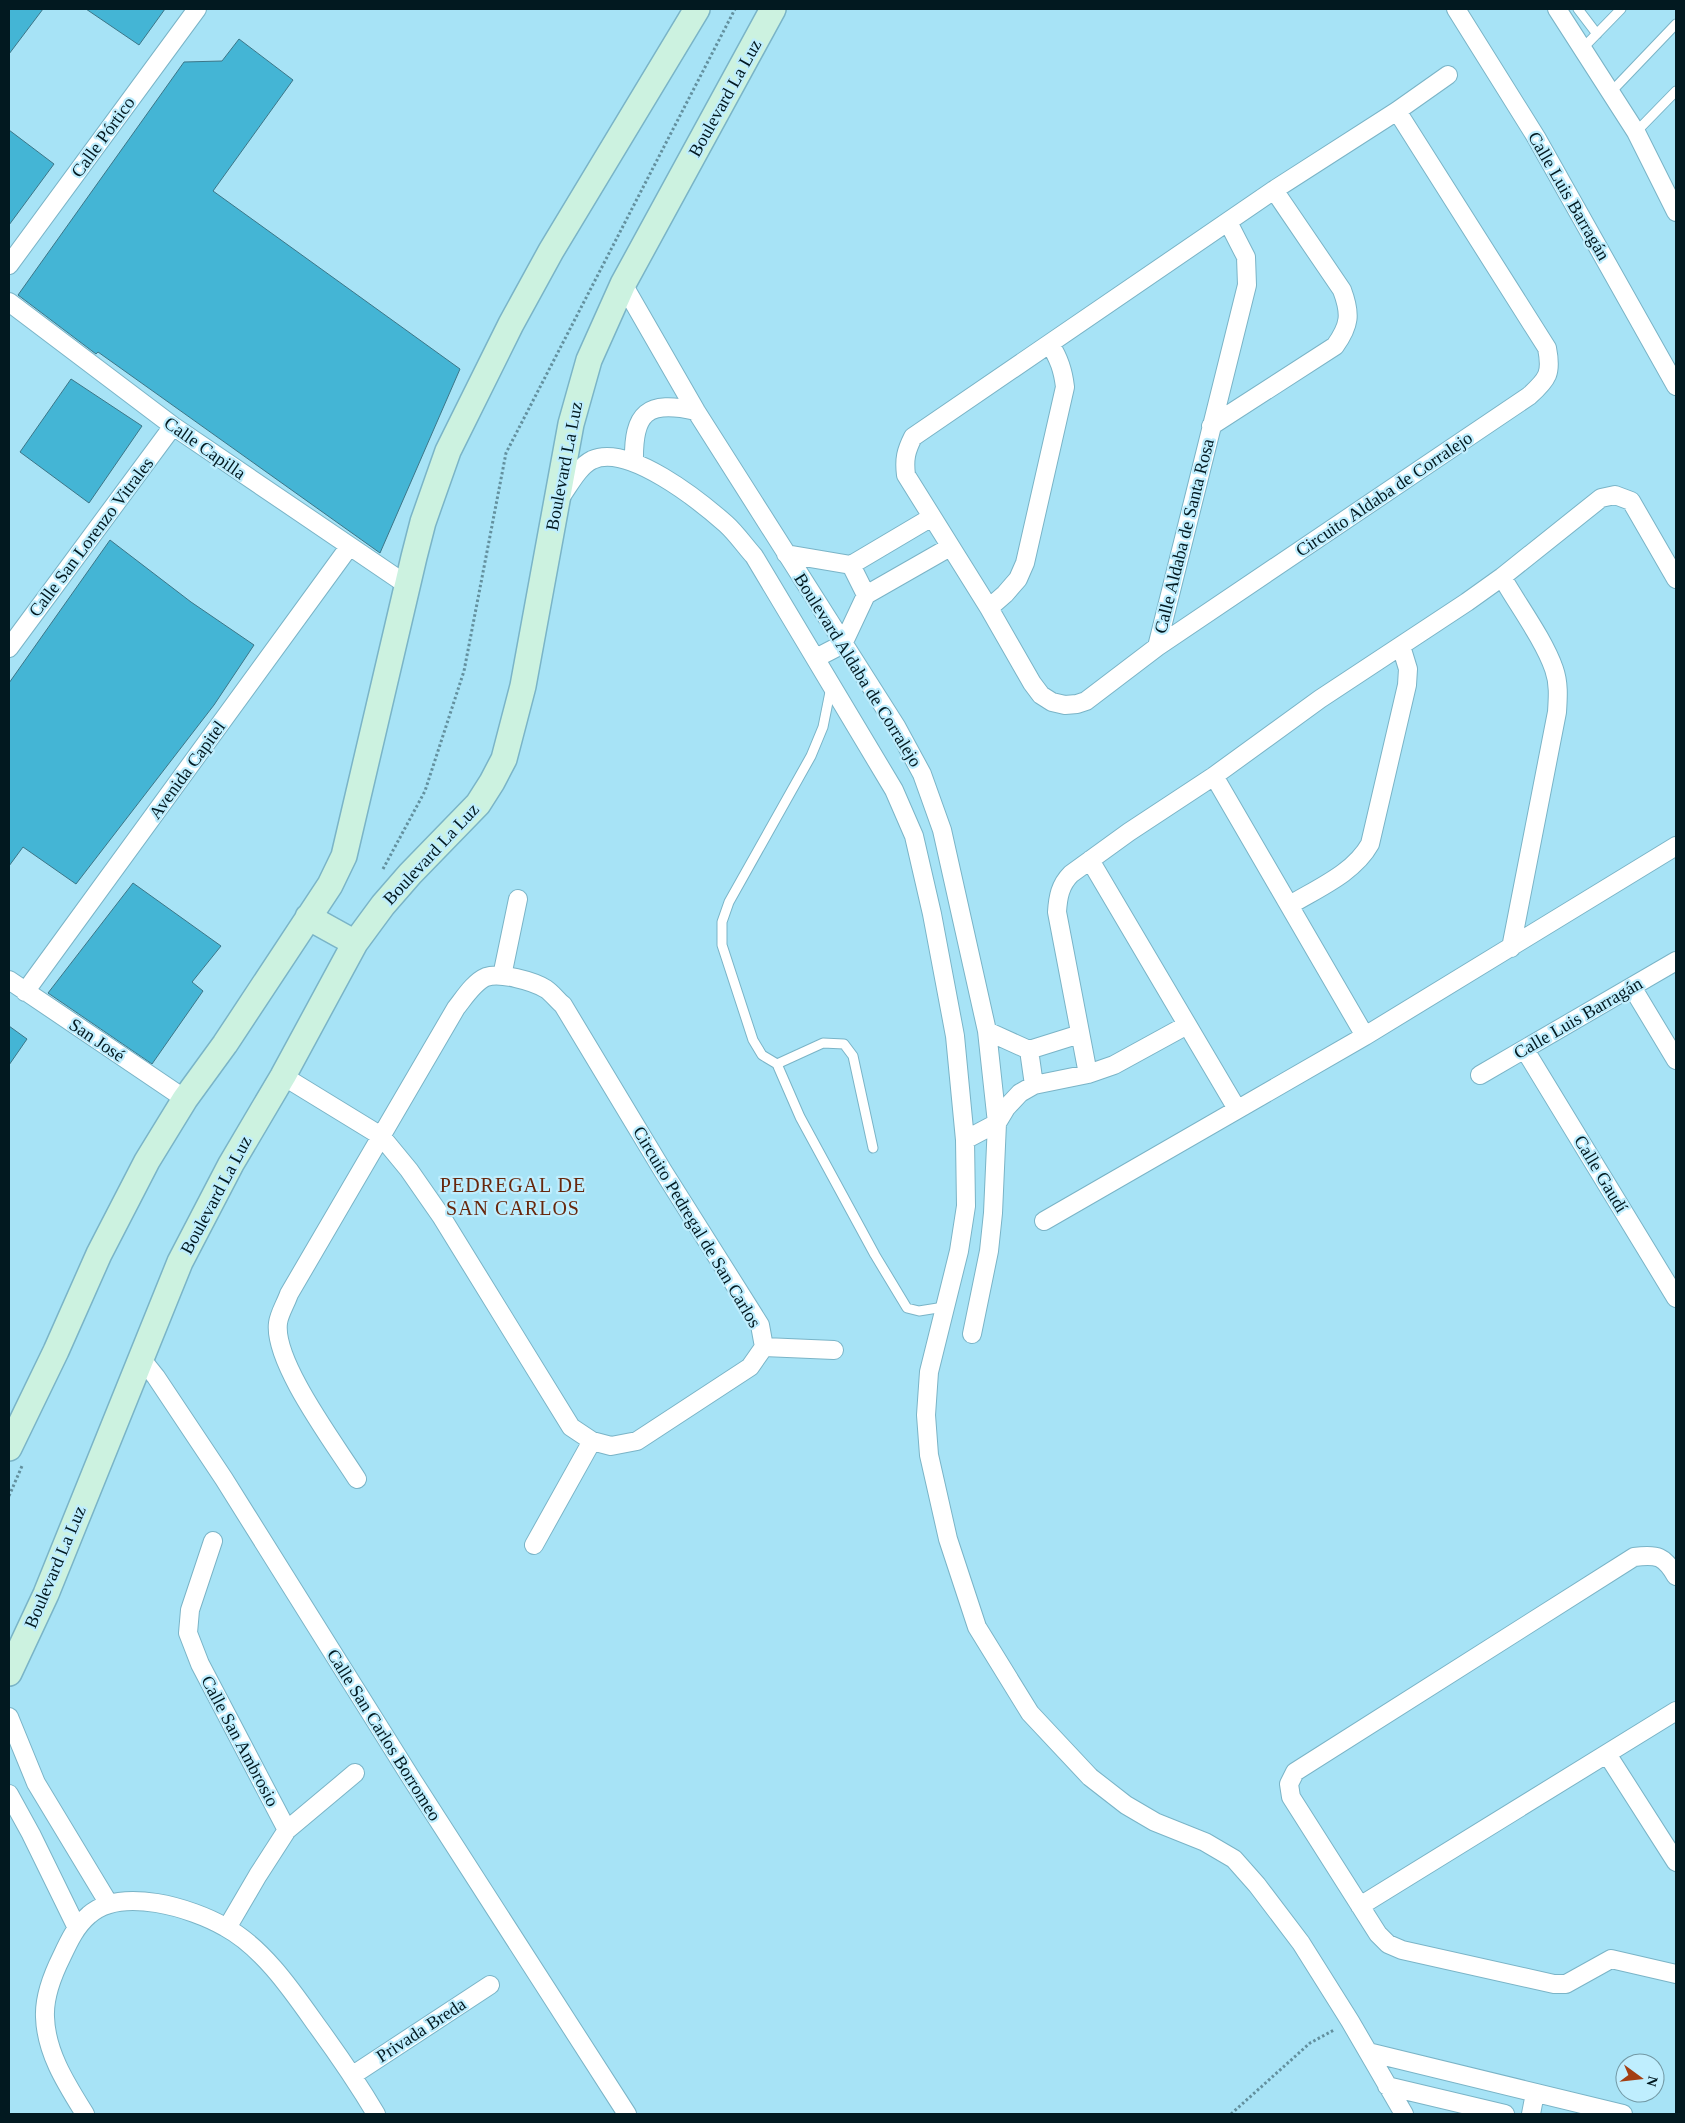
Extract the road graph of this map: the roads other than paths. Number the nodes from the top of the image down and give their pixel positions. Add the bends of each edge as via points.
1 (197, 9) edge
2 (697, 9) edge
3 (774, 9) edge
4 (1456, 9) edge
5 (1578, 9) edge
6 (1621, 9) edge
7 (1562, 11) edge
8 (1676, 24) edge
9 (1597, 34) junction
10 (1582, 49) junction
11 (1448, 75) dead end
12 (1676, 91) edge
13 (1611, 92) junction
14 (1397, 110) junction
15 (1636, 132) junction
16 (1274, 190) junction
17 (1676, 212) edge
18 (1228, 222) junction
19 (9, 265) edge
20 (623, 284) junction
21 (9, 302) edge
22 (1050, 344) junction
23 (1676, 386) edge
24 (696, 411) junction
25 (173, 426) junction
26 (1211, 426) junction
27 (634, 462) junction
28 (556, 505) junction
29 (932, 517) junction
30 (950, 547) junction
31 (349, 548) junction
32 (786, 554) junction
33 (850, 565) junction
34 (1502, 577) junction
35 (1676, 579) edge
36 (407, 585) junction
37 (866, 595) junction
38 (989, 608) junction
39 (843, 644) junction
40 (1401, 646) junction
41 (1157, 647) junction
42 (9, 648) edge
43 (816, 658) junction
44 (832, 684) junction
45 (1214, 776) junction
46 (1676, 846) edge
47 (1090, 860) junction
48 (518, 899) dead end
49 (1290, 905) junction
50 (308, 916) junction
51 (355, 944) junction
52 (1511, 948) junction
53 (1676, 961) edge
54 (502, 976) junction
55 (9, 980) edge
56 (1632, 987) junction
57 (25, 992) junction
58 (1187, 1026) junction
59 (987, 1031) junction
60 (1080, 1034) junction
61 (1365, 1036) junction
62 (1029, 1050) junction
63 (1525, 1050) junction
64 (1676, 1060) edge
65 (777, 1064) junction
66 (1088, 1074) junction
67 (1480, 1075) dead end
68 (283, 1076) junction
69 (1034, 1085) junction
70 (186, 1099) junction
71 (1237, 1109) junction
72 (997, 1123) junction
73 (381, 1136) junction
74 (965, 1140) junction
75 (873, 1148) dead end
76 (1044, 1221) dead end
77 (1676, 1298) edge
78 (944, 1307) junction
79 (972, 1334) dead end
80 (764, 1347) junction
81 (834, 1350) dead end
82 (140, 1357) junction
83 (11, 1435) edge
84 (592, 1441) junction
85 (357, 1479) dead end
86 (213, 1541) dead end
87 (534, 1545) dead end
88 (1676, 1576) edge
89 (9, 1673) edge
90 (1676, 1711) edge
91 (9, 1717) edge
92 (1607, 1754) junction
93 (356, 1774) dead end
94 (36, 1782) junction
95 (10, 1797) edge
96 (287, 1830) junction
97 (1676, 1862) edge
98 (109, 1904) junction
99 (1360, 1906) junction
100 (77, 1928) junction
101 (227, 1928) junction
102 (1676, 1974) edge
103 (490, 1985) dead end
104 (1368, 2052) junction
105 (353, 2075) junction
106 (1387, 2086) junction
107 (1535, 2093) junction
108 (85, 2114) edge
109 (376, 2114) edge
110 (627, 2114) edge
111 (1404, 2114) edge
112 (1505, 2114) edge
113 (1530, 2114) edge
114 (1623, 2114) edge

1 - 19 street, Calle Pórtico
2 - 36 main road via 551,251 472,401 448,451 432,496
3 - 20 main road, Boulevard La Luz
4 - 23 street, Calle Luis Barragán via 1536,137
5 - 9 lane
6 - 9 lane
7 - 10 street
8 - 13 lane
9 - 10 lane
10 - 13 street
11 - 14 street, Circuito Aldaba de Corralejo
12 - 15 lane
13 - 15 street
14 - 16 street, Circuito Aldaba de Corralejo
14 - 41 street, Circuito Aldaba de Corralejo via 1547,348 1548,376 1529,396
15 - 17 street
16 - 18 street, Circuito Aldaba de Corralejo
16 - 26 street, Calle Aldaba de Santa Rosa via 1342,290 1348,306 1348,319 1335,346
18 - 22 street, Circuito Aldaba de Corralejo
18 - 26 street, Calle Aldaba de Santa Rosa via 1243,248 1248,275
20 - 24 street, Boulevard Aldaba de Corralejo
20 - 28 main road, Boulevard La Luz via 589,360 577,396
21 - 25 street, Calle Capilla
22 - 29 street, Circuito Aldaba de Corralejo via 913,437 906,451 906,475
22 - 38 street via 1060,360 1064,387 1036,522 1018,579
24 - 27 street via 676,406 650,410 635,431
24 - 32 street, Boulevard Aldaba de Corralejo
25 - 31 street, Calle Capilla
25 - 42 street, Calle San Lorenzo Vitrales
26 - 41 street, Calle Aldaba de Santa Rosa
27 - 28 street, Boulevard Aldaba de Corralejo via 608,456 592,460 578,472
27 - 43 street, Boulevard Aldaba de Corralejo via 685,492 728,525 754,556
28 - 51 main road, Boulevard La Luz via 523,686 504,759 478,804 410,874
29 - 30 street, Circuito Aldaba de Corralejo
29 - 33 street
30 - 37 street
30 - 38 street, Circuito Aldaba de Corralejo
31 - 36 street, Calle Capilla
31 - 57 street, Avenida Capitel
32 - 33 street
32 - 39 street, Boulevard Aldaba de Corralejo
33 - 37 street
34 - 35 street via 1601,498 1615,495 1631,501
34 - 40 street
34 - 52 street via 1548,654 1558,690 1557,712
36 - 50 main road via 344,856 330,885
37 - 39 street
38 - 41 street, Circuito Aldaba de Corralejo via 1041,695 1064,705 1086,701
39 - 43 street
39 - 59 street, Boulevard Aldaba de Corralejo via 896,726 922,774 942,830
40 - 45 street via 1320,699
40 - 49 street via 1408,669 1406,685 1370,844 1353,866
43 - 44 street, Boulevard Aldaba de Corralejo
44 - 65 lane via 823,727 811,756 729,902 722,922 722,946 753,1040 762,1055
44 - 74 street, Boulevard Aldaba de Corralejo via 894,790 914,836 955,1036
45 - 47 street
45 - 49 street
46 - 52 street
47 - 58 street
47 - 60 street via 1063,882 1056,912
48 - 54 street
49 - 61 street
50 - 51 main road
50 - 70 main road
51 - 68 main road, Boulevard La Luz
52 - 61 street
53 - 56 street, Calle Luis Barragán
54 - 73 street via 486,978 471,989 456,1008
54 - 80 street, Circuito Pedregal de San Carlos via 546,989 563,1005 760,1325
55 - 57 street, San José
56 - 63 street, Calle Luis Barragán
56 - 64 street
57 - 70 street, San José
58 - 66 street via 1114,1065
58 - 71 street
59 - 62 street
59 - 72 street, Boulevard Aldaba de Corralejo
60 - 62 street
60 - 66 street
61 - 71 street
62 - 69 street
63 - 67 street, Calle Luis Barragán
63 - 77 street, Calle Gaudí
65 - 75 lane via 823,1044 844,1044 853,1056
65 - 78 lane via 800,1117 907,1308 919,1311
66 - 69 street
68 - 73 street, Circuito Pedregal de San Carlos
68 - 82 main road, Boulevard La Luz via 231,1164 180,1262
69 - 72 street via 1020,1093
70 - 83 main road via 120,1210 56,1351
71 - 76 street
72 - 74 street
72 - 79 street, Boulevard Aldaba de Corralejo via 990,1241
73 - 84 street, Circuito Pedregal de San Carlos via 441,1216 571,1427
73 - 85 street via 289,1294 278,1322 279,1345 293,1378
74 - 78 street, Boulevard Aldaba de Corralejo via 966,1206 959,1252
78 - 104 street, Boulevard Aldaba de Corralejo via 929,1372 926,1415 929,1455 948,1539 977,1627 1030,1713 1090,1777 1126,1805 1155,1822 1205,1842 1234,1859 1301,1943
80 - 81 street
80 - 84 street, Circuito Pedregal de San Carlos via 750,1367 637,1441 611,1446
82 - 89 main road, Boulevard La Luz via 46,1594
82 - 110 street, Calle San Carlos Borromeo via 224,1479 418,1790
84 - 87 street
86 - 96 street, Calle San Ambrosio via 190,1610 188,1633 200,1664
88 - 99 street via 1668,1562 1654,1554 1634,1557 1295,1772 1289,1784 1291,1797
90 - 92 street
91 - 94 street
92 - 97 street
92 - 99 street
93 - 96 street
94 - 95 street
94 - 98 street
95 - 100 street
96 - 101 street
98 - 100 street via 90,1914
98 - 101 street via 138,1901 173,1907 202,1915
99 - 102 street via 1378,1934 1388,1944 1402,1950 1554,1984 1566,1984 1611,1959
100 - 108 street via 55,1970 45,2017 50,2048 64,2080
101 - 105 street via 259,1953 290,1987
103 - 105 street, Privada Breda
104 - 106 street, Boulevard Aldaba de Corralejo
104 - 107 street
105 - 109 street
106 - 111 street, Boulevard Aldaba de Corralejo
106 - 112 street
107 - 113 street
107 - 114 street

